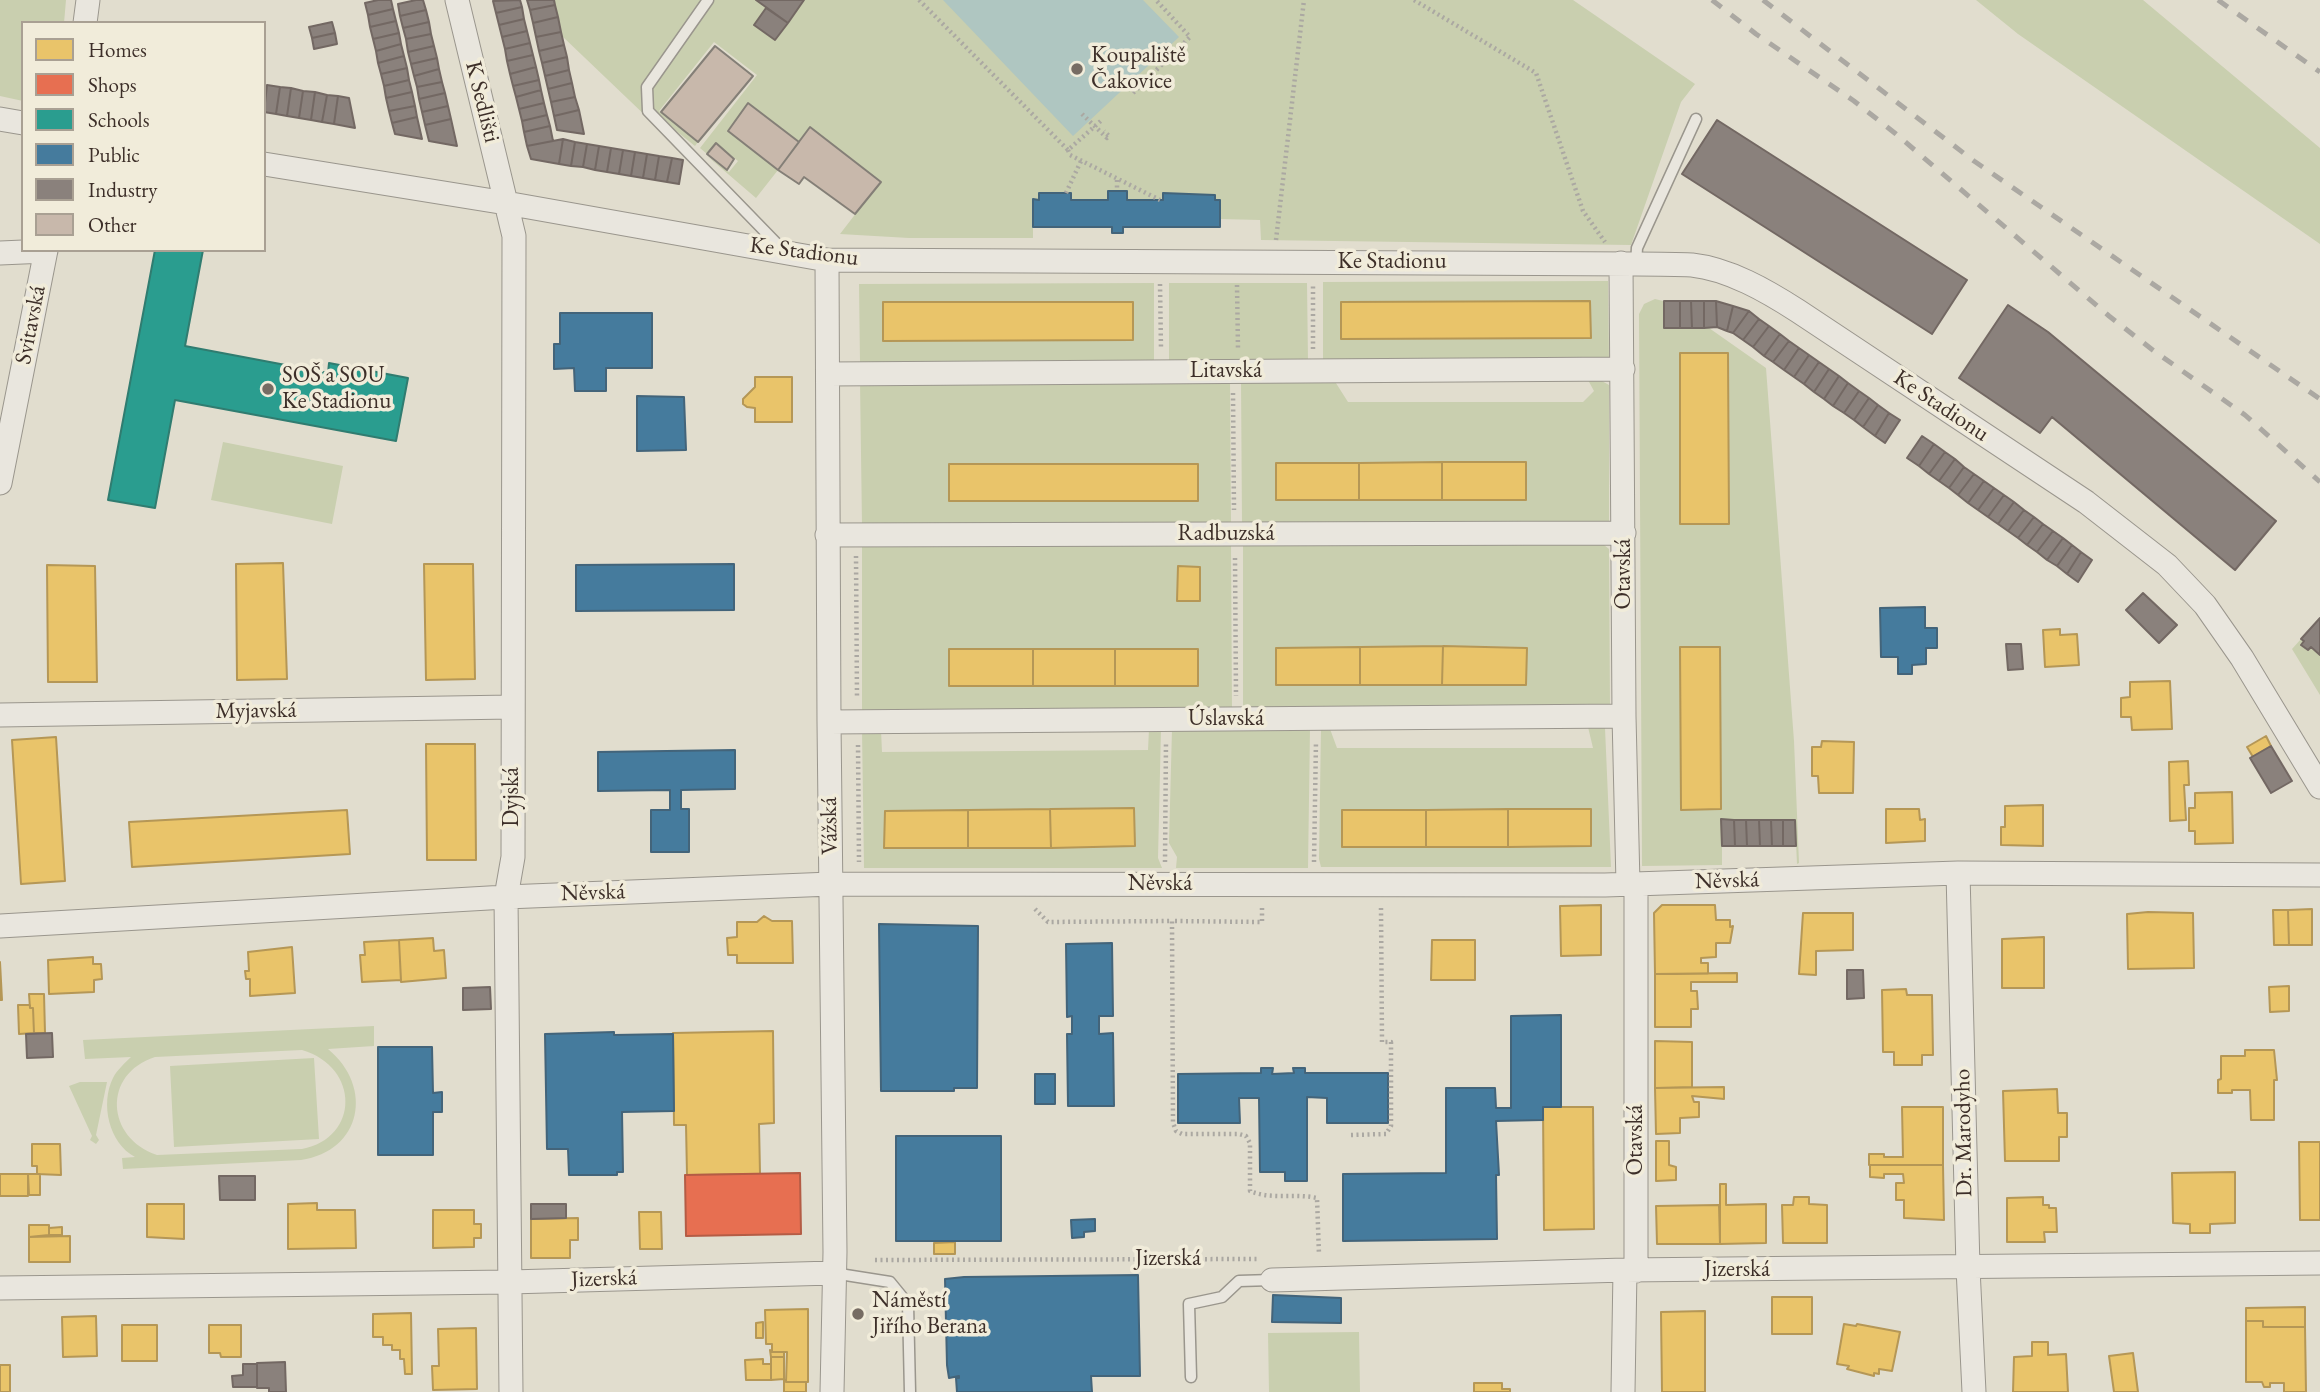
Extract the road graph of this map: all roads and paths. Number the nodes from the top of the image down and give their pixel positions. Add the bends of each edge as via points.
1 (88, 0) edge
2 (457, 0) edge
3 (708, 0) edge
4 (919, 0) edge
5 (1156, 0) edge
6 (1304, 0) edge
7 (1414, 0) edge
8 (85, 21) edge
9 (1133, 93) dead end
10 (1082, 114) dead end
11 (1696, 118) dead end
12 (0, 119) edge
13 (1103, 119) dead end
14 (21, 123) edge
15 (1096, 125) junction
16 (1104, 131) dead end
17 (1068, 149) junction
18 (1081, 161) junction
19 (266, 164) edge
20 (1117, 180) junction
21 (1117, 191) dead end
22 (1066, 193) dead end
23 (1160, 200) dead end
24 (506, 203) junction
25 (1275, 245) dead end
26 (23, 252) edge
27 (46, 252) edge
28 (785, 252) junction
29 (0, 253) edge
30 (1622, 258) junction
31 (827, 260) junction
32 (1149, 280) dead end
33 (1236, 280) dead end
34 (1313, 280) dead end
35 (1623, 369) junction
36 (1239, 371) junction
37 (1313, 371) junction
38 (1161, 372) junction
39 (828, 374) junction
40 (6, 416) edge
41 (0, 483) edge
42 (1624, 533) junction
43 (827, 535) junction
44 (855, 535) junction
45 (512, 707) junction
46 (0, 715) edge
47 (1624, 716) junction
48 (1317, 718) junction
49 (1166, 719) junction
50 (829, 722) junction
51 (858, 722) junction
52 (2320, 787) edge
53 (1958, 873) junction
54 (2320, 875) edge
55 (831, 884) junction
56 (862, 884) junction
57 (1165, 884) junction
58 (1314, 884) junction
59 (1632, 884) junction
60 (506, 897) junction
61 (1029, 903) dead end
62 (0, 926) edge
63 (1381, 929) dead end
64 (1351, 1135) dead end
65 (1320, 1249) dead end
66 (869, 1260) dead end
67 (2320, 1263) edge
68 (1968, 1268) junction
69 (1631, 1270) junction
70 (833, 1273) junction
71 (1272, 1280) junction
72 (510, 1282) junction
73 (0, 1288) edge
74 (1191, 1377) dead end
75 (511, 1392) edge
76 (832, 1392) edge
77 (910, 1392) edge
78 (1623, 1392) edge
79 (1974, 1392) edge

1 - 8 street
2 - 24 street, K Sedlišti
3 - 28 lane via 647,86 648,111
4 - 17 path
5 - 9 path via 1190,37
6 - 25 path
7 - 30 path via 1536,73 1583,211
10 - 15 path
11 - 30 lane via 1637,248
12 - 14 street
13 - 15 path
15 - 16 path via 1107,138
15 - 17 path
17 - 18 path
18 - 20 path
18 - 22 path
19 - 24 street, Ke Stadionu
20 - 21 path
20 - 23 path
24 - 28 street, Ke Stadionu
24 - 45 street, Dyjská via 514,236
26 - 29 street
27 - 40 street, Svitavská
28 - 31 street, Ke Stadionu
30 - 31 street, Ke Stadionu
30 - 35 street, Otavská
30 - 52 street, Ke Stadionu via 1694,265 1768,292 2129,534 2205,605 2242,657
31 - 39 street, Vážská
32 - 38 path via 1160,280
33 - 36 path
34 - 37 path
35 - 37 street, Litavská
35 - 42 street, Otavská
36 - 37 street, Litavská
36 - 38 street, Litavská
38 - 39 street, Litavská
39 - 43 street, Vážská
40 - 41 street, Svitavská
42 - 44 street, Radbuzská
42 - 47 street, Otavská
43 - 44 street, Radbuzská
43 - 50 street, Vážská
44 - 51 path
45 - 46 street, Myjavská
45 - 60 street, Dyjská via 513,857
47 - 48 street, Úslavská
47 - 59 street, Otavská
48 - 49 street, Úslavská
48 - 58 path
49 - 51 street, Úslavská
49 - 57 path
50 - 51 street, Úslavská
50 - 55 street, Vážská
51 - 56 path
53 - 54 street, Něvská
53 - 59 street, Něvská
53 - 68 street, Dr. Marodyho
55 - 56 street, Něvská
55 - 60 street, Něvská
55 - 70 street, Vážská
56 - 57 street, Něvská
57 - 58 street, Něvská
58 - 59 street, Něvská
59 - 69 street, Otavská
60 - 62 street, Něvská
60 - 72 street, Dyjská
61 - 65 path via 1048,922 1172,924 1176,1131 1246,1136 1250,1191 1317,1198
63 - 64 path via 1382,1042 1391,1042 1391,1126 1385,1134
66 - 71 path, Jizerská via 1270,1259
67 - 68 street, Jizerská
68 - 69 street, Jizerská
68 - 79 street, Dr. Marodyho
69 - 71 street, Jizerská
69 - 78 street, Otavská
70 - 72 street, Jizerská
70 - 76 street, Vážská
70 - 77 lane via 890,1282 908,1304
71 - 74 lane via 1239,1281 1222,1297 1189,1304
72 - 73 street, Jizerská
72 - 75 street, Dyjská

